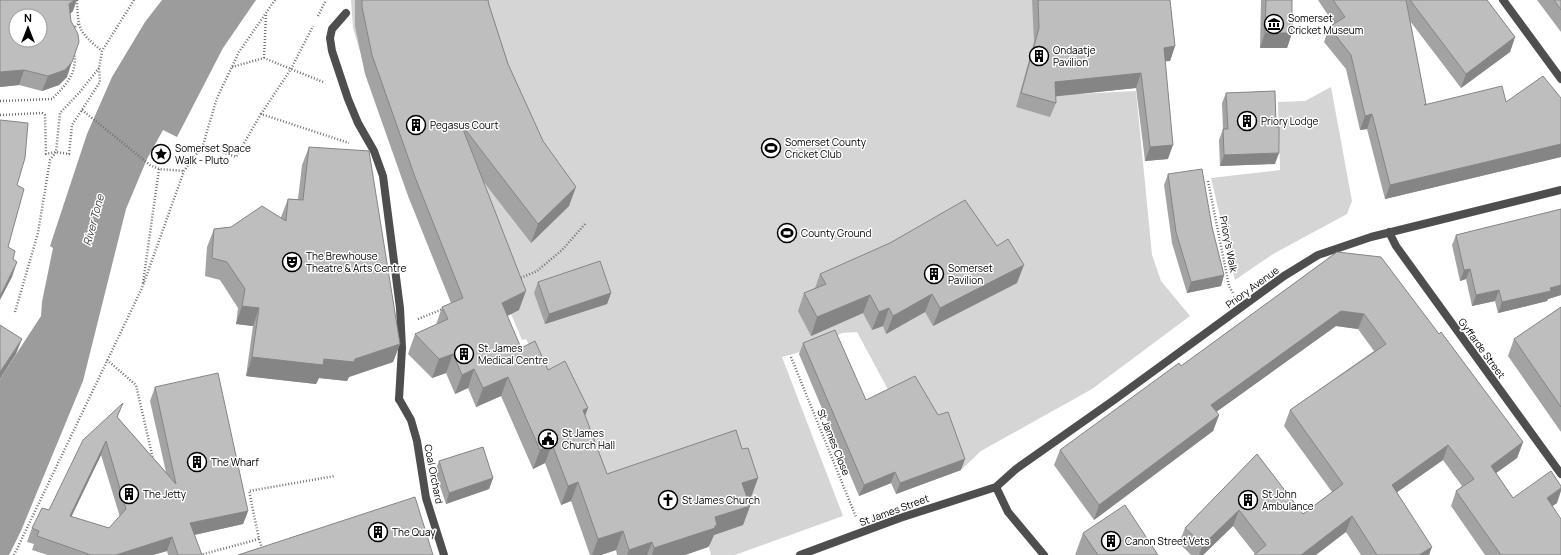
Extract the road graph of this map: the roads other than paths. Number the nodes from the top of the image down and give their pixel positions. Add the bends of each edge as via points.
1 (1503, 0) edge
2 (346, 13) dead end
3 (1561, 79) edge
4 (1561, 190) edge
5 (1389, 232) junction
6 (1561, 474) edge
7 (996, 487) junction
8 (444, 555) edge
9 (800, 555) edge
10 (1044, 555) edge

1 - 3 street
2 - 8 street, Coal Orchard via 332,29 332,51 358,123 374,151 383,176 401,328 402,369 399,399 411,420 426,498
4 - 5 street, Priory Avenue
5 - 6 street, Gyffarde Street via 1396,246
5 - 7 street, Priory Avenue via 1318,256 1284,276 1016,468
7 - 9 street, St James Street via 966,495
7 - 10 street via 1008,512

